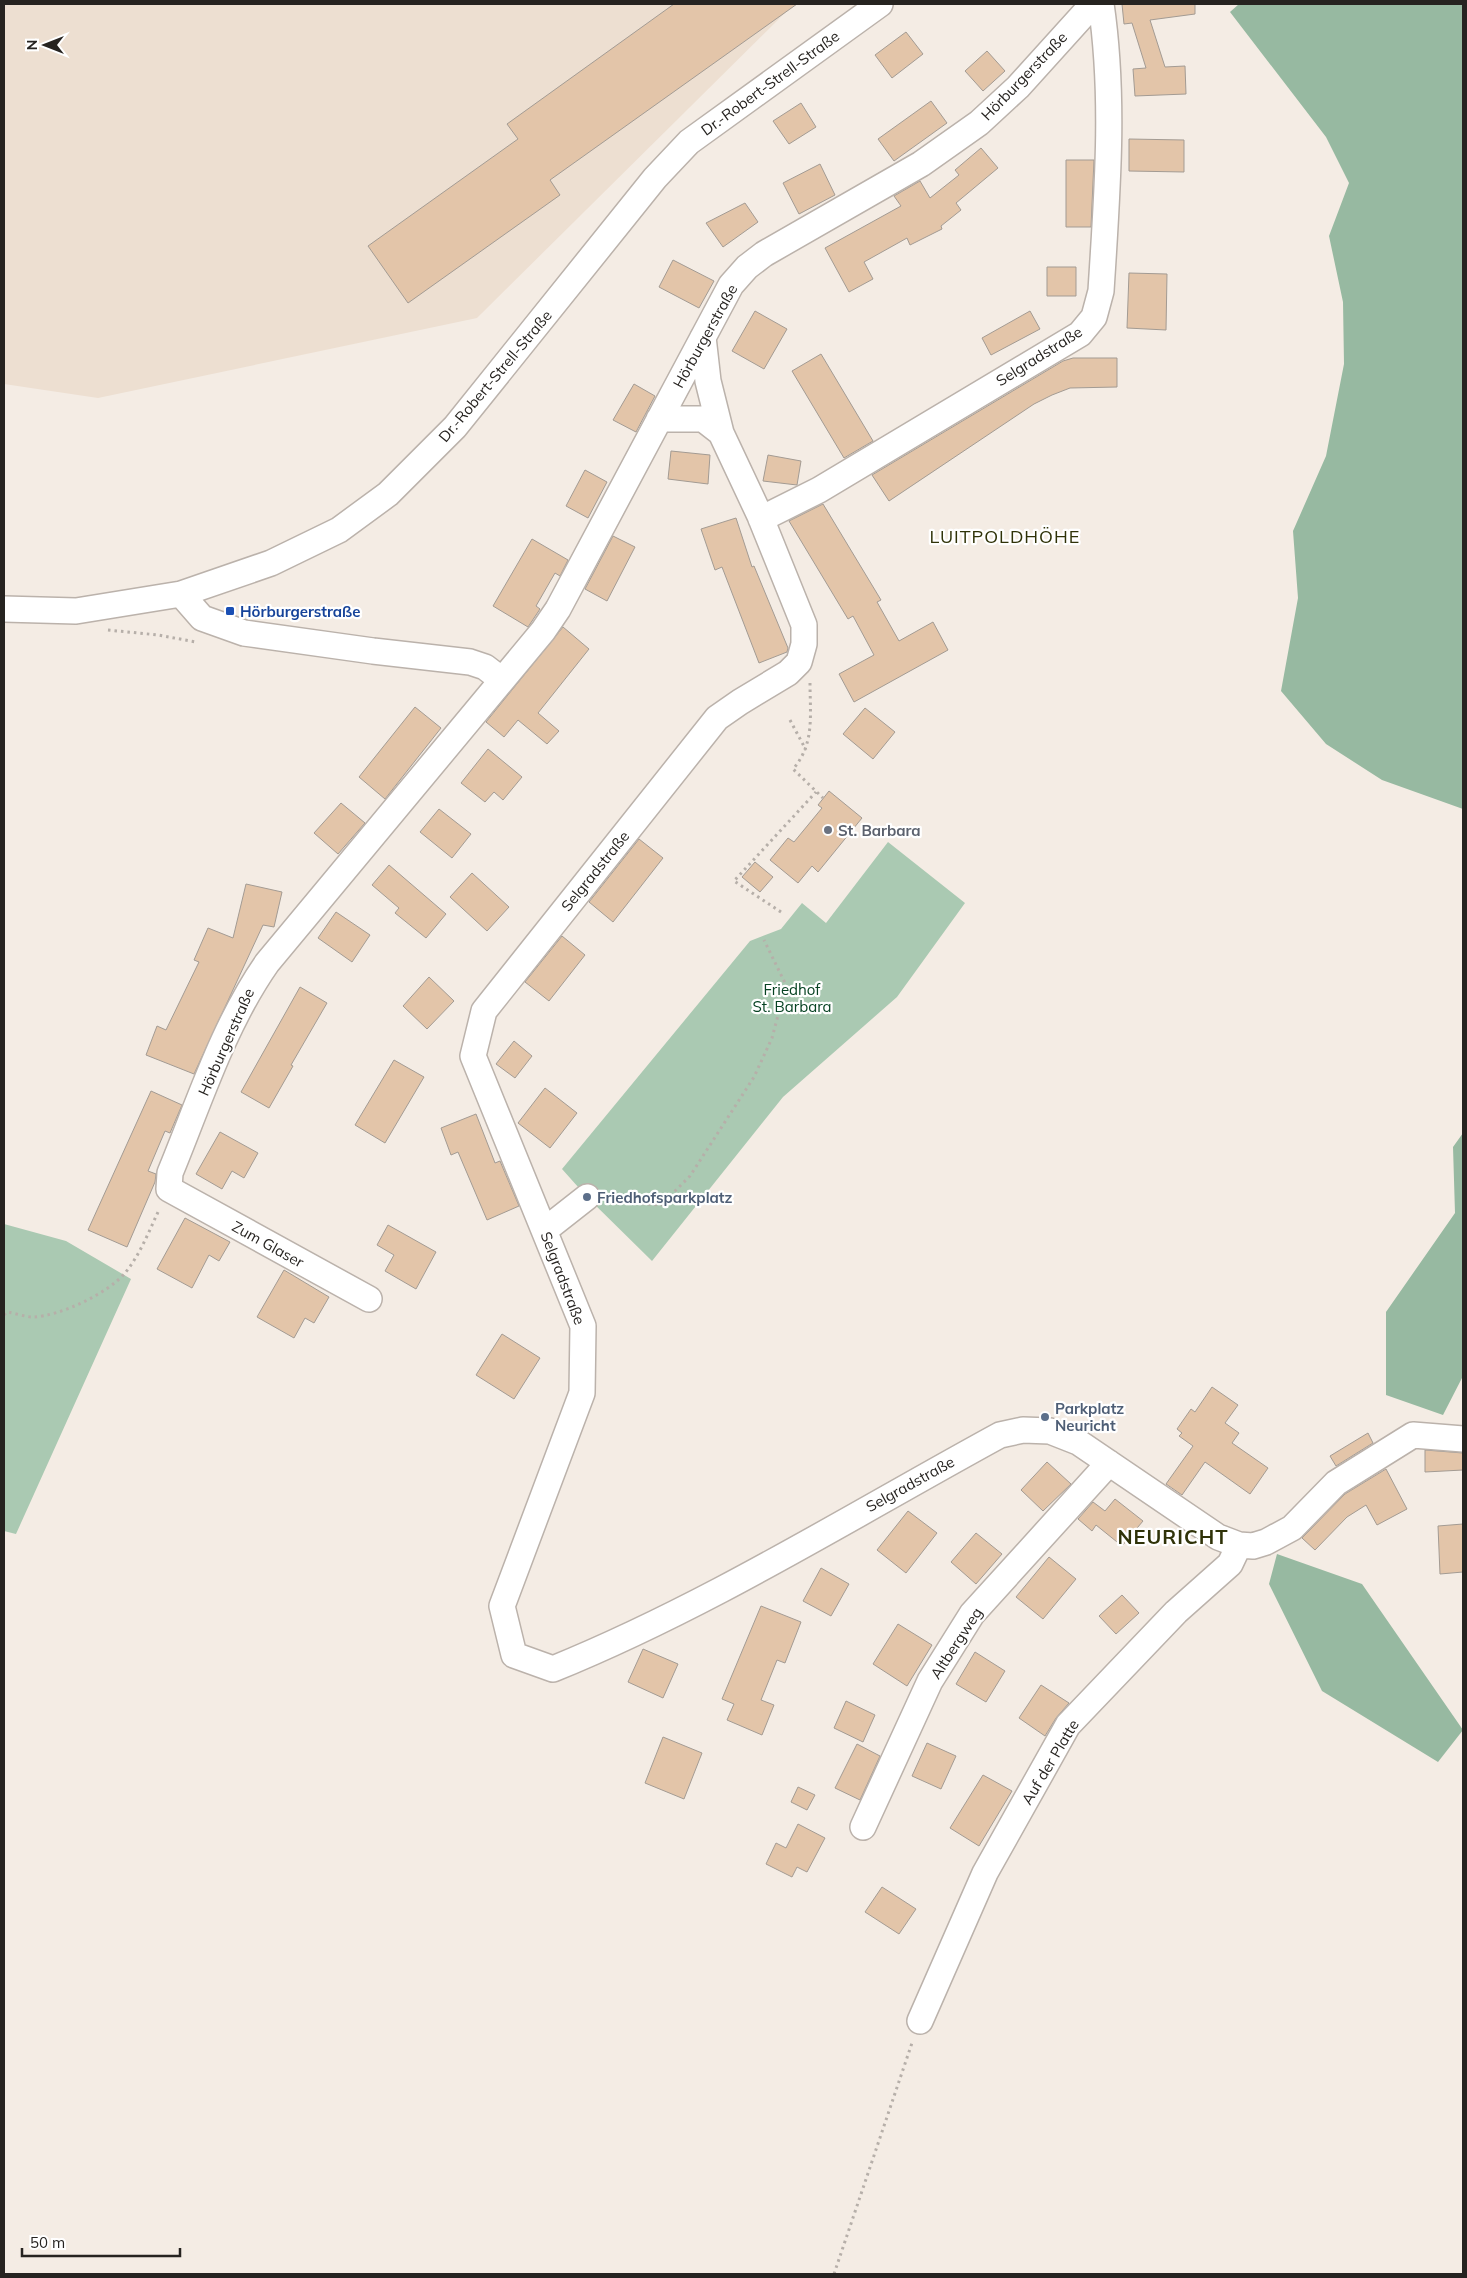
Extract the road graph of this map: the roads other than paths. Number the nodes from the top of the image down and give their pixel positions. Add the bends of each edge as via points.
1 (880, 4) edge
2 (1093, 4) edge
3 (1101, 4) edge
4 (703, 337) junction
5 (659, 419) junction
6 (721, 433) junction
7 (761, 519) junction
8 (181, 594) junction
9 (4, 609) edge
10 (502, 680) junction
11 (168, 1189) joint
12 (587, 1197) road end
13 (545, 1230) junction
14 (369, 1299) dead end
15 (1463, 1439) edge
16 (1109, 1463) junction
17 (1239, 1545) junction
18 (863, 1827) dead end
19 (920, 2021) road end

1 - 8 street, Dr.-Robert-Strell-Straße via 689,142 655,178 456,427 388,494 339,530 271,563
2 - 4 street, Hörburgerstraße via 1018,87 979,123 922,164 764,254 747,267 732,285
3 - 7 street, Selgradstraße via 1108,50 1110,121 1101,291 1094,317 1080,334 819,490
4 - 5 street, Hörburgerstraße
4 - 6 street, Selgradstraße via 708,381
5 - 6 street via 703,419
5 - 10 street, Hörburgerstraße via 558,608
6 - 7 street, Selgradstraße
7 - 13 street, Selgradstraße via 804,625 804,644 799,662 788,673 717,718 484,1011 473,1056
8 - 9 street, Dr.-Robert-Strell-Straße via 76,611
8 - 10 street via 202,618 244,633 470,662 485,667
10 - 11 street, Hörburgerstraße via 266,963 236,1013 170,1173
11 - 14 street, Zum Glaser
12 - 13 street
13 - 16 street, Selgradstraße via 584,1326 582,1393 502,1606 514,1655 553,1669 618,1642 1000,1435 1023,1430 1050,1430 1078,1442
15 - 17 street via 1413,1435 1336,1483 1292,1528 1266,1542 1253,1546
16 - 17 street via 1218,1537
16 - 18 street, Altbergweg via 972,1614 930,1681
17 - 19 street, Auf der Platte via 1230,1564 1176,1612 1068,1725 985,1873

